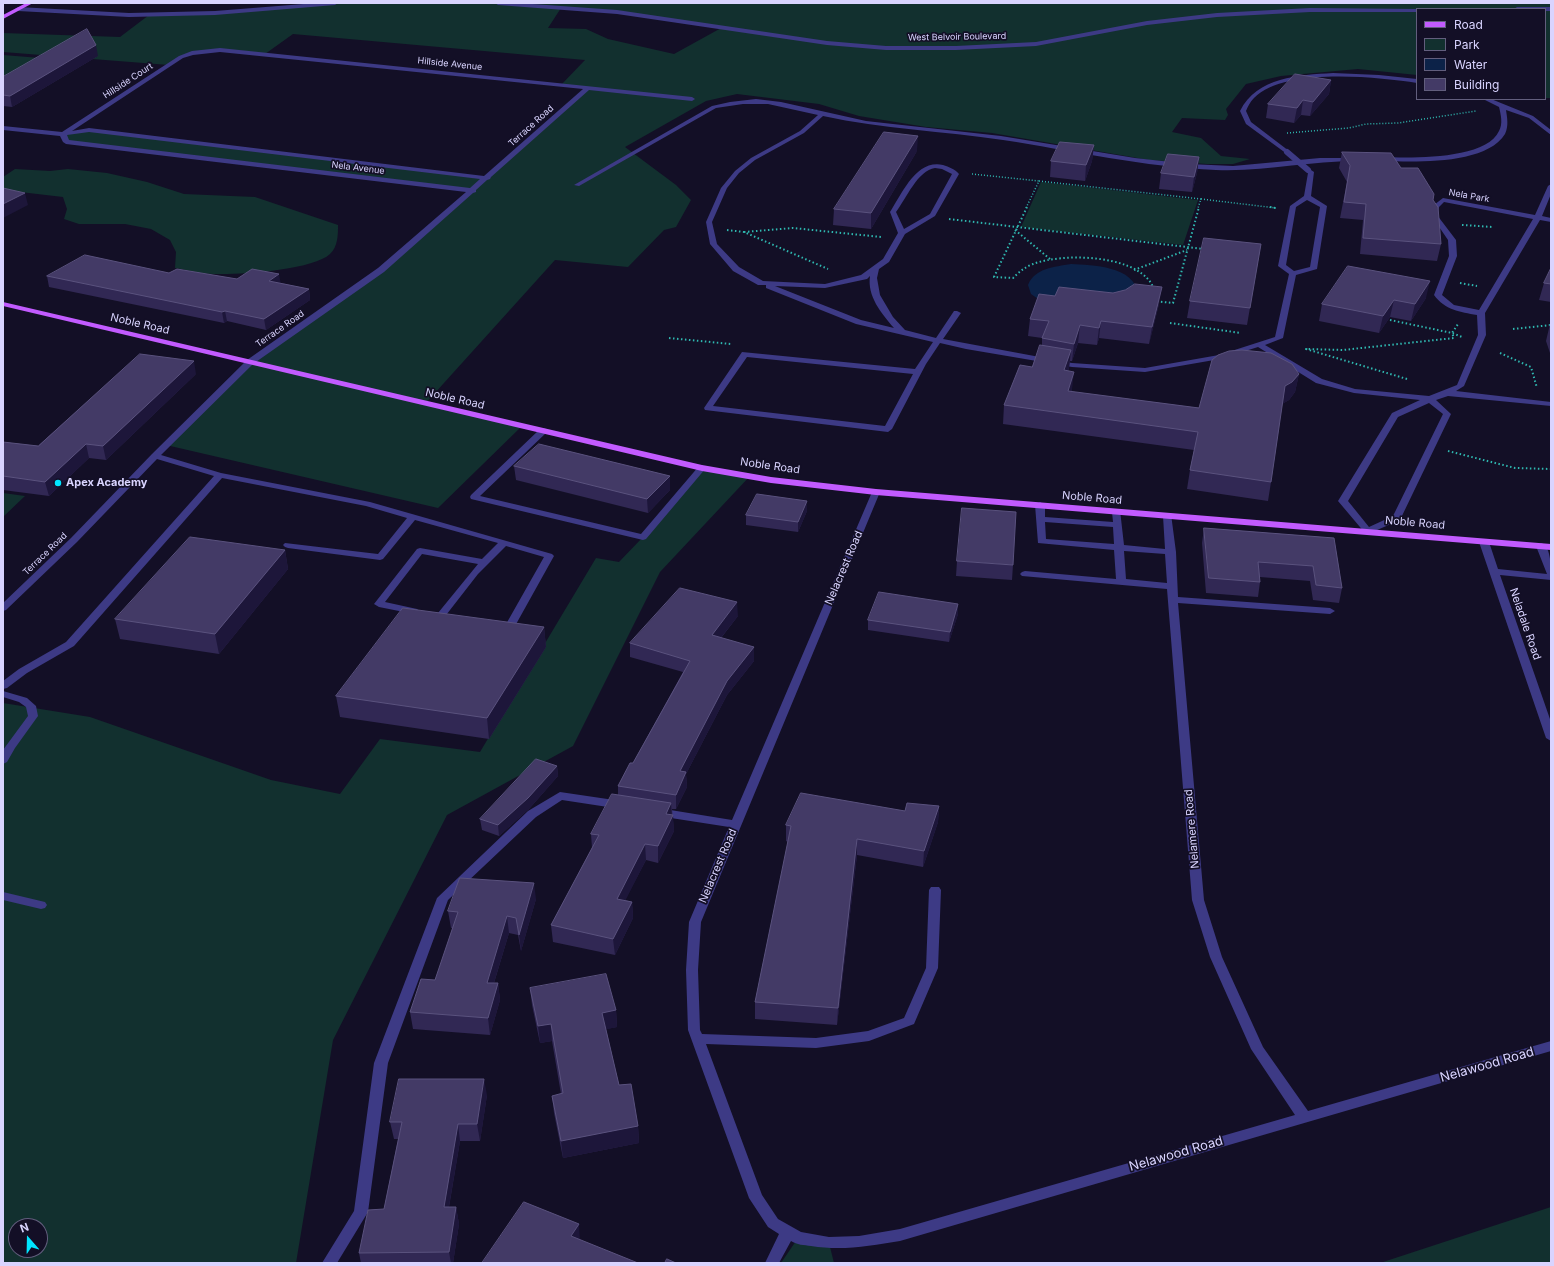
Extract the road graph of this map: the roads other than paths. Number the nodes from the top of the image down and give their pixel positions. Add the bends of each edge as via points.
1 (30, 3) edge
2 (335, 3) edge
3 (498, 3) edge
4 (18, 9) junction
5 (1416, 10) edge
6 (3, 17) edge
7 (206, 51) joint
8 (1416, 81) edge
9 (588, 88) junction
10 (692, 99) dead end
11 (1488, 100) edge
12 (1502, 106) junction
13 (822, 114) junction
14 (3, 128) edge
15 (1551, 133) edge
16 (63, 134) junction
17 (257, 150) junction
18 (240, 163) junction
19 (488, 178) junction
20 (577, 185) dead end
21 (1551, 186) edge
22 (474, 191) junction
23 (1308, 197) junction
24 (1538, 217) junction
25 (1551, 220) edge
26 (902, 233) junction
27 (874, 269) junction
28 (1293, 273) junction
29 (761, 283) junction
30 (3, 304) edge
31 (957, 313) dead end
32 (1482, 313) junction
33 (902, 332) junction
34 (938, 340) junction
35 (1258, 345) junction
36 (250, 362) junction
37 (918, 372) junction
38 (1447, 393) junction
39 (1430, 399) junction
40 (1551, 404) edge
41 (543, 431) junction
42 (155, 456) junction
43 (702, 468) junction
44 (220, 475) junction
45 (876, 492) junction
46 (1040, 505) junction
47 (1117, 512) junction
48 (1168, 516) junction
49 (413, 517) junction
50 (1041, 519) junction
51 (1118, 525) junction
52 (1368, 531) junction
53 (504, 542) junction
54 (1484, 542) junction
55 (288, 545) dead end
56 (1541, 546) junction
57 (1119, 547) junction
58 (1551, 547) edge
59 (1171, 552) junction
60 (484, 562) junction
61 (1495, 572) junction
62 (1551, 573) edge
63 (1025, 574) dead end
64 (1551, 577) edge
65 (1121, 582) junction
66 (1172, 586) junction
67 (1173, 600) junction
68 (3, 608) edge
69 (1330, 611) dead end
70 (497, 635) edge
71 (3, 686) edge
72 (3, 694) edge
73 (1551, 738) edge
74 (3, 760) edge
75 (630, 807) edge
76 (646, 810) edge
77 (736, 824) junction
78 (935, 890) dead end
79 (3, 896) edge
80 (41, 905) dead end
81 (698, 1040) junction
82 (1551, 1046) edge
83 (1304, 1117) junction
84 (793, 1235) junction
85 (329, 1263) edge
86 (772, 1263) edge

1 - 4 main road
2 - 4 street via 215,13 129,15
3 - 5 street, West Belvoir Boulevard via 617,12 827,43 886,48 1036,44 1147,23 1217,15 1310,10
4 - 6 main road
7 - 9 street, Hillside Avenue via 236,50
7 - 16 street, Hillside Court via 181,57
8 - 23 street, bridge via 1369,75 1338,75 1283,81 1254,94 1243,111 1248,123 1311,172
9 - 10 street, Hillside Avenue
9 - 19 street, Terrace Road
11 - 12 street
12 - 13 street via 1505,123 1502,135 1492,144 1442,158 1321,159 1217,168 1166,164 1000,138 877,125
12 - 15 street via 1531,117
13 - 20 street via 772,101 733,103 714,107
13 - 29 street via 802,132 753,159 737,172 724,188 709,222 714,244 736,269
14 - 16 street, Nela Avenue
16 - 17 street, Nela Avenue via 89,130
16 - 18 street, Nela Avenue via 66,142
17 - 18 street
17 - 19 street, Nela Avenue
18 - 22 street, Nela Avenue
19 - 22 street, Terrace Road
21 - 24 street
22 - 36 street, Terrace Road via 381,270
23 - 28 street via 1293,206 1282,266
23 - 28 street via 1324,206 1313,269
24 - 25 street, Nela Park
24 - 32 street
24 - 32 street, Nela Park via 1443,200 1436,206 1434,215 1452,240 1453,256 1438,295 1443,302 1453,308
26 - 26 street via 933,215 956,174 950,168 934,166 922,170 893,212
26 - 27 street via 886,260
27 - 29 street via 864,277 825,286
27 - 33 street via 871,279 884,313
28 - 35 street via 1279,338
29 - 33 street via 859,322
30 - 36 main road, Noble Road
31 - 34 street
32 - 38 street via 1482,335 1460,386
33 - 34 street
34 - 35 street via 1072,365 1146,370 1220,357
34 - 37 street
35 - 39 street via 1319,380 1354,391
36 - 41 main road, Noble Road
36 - 42 street, Terrace Road
37 - 37 street via 746,354 708,408 888,429
38 - 39 street
38 - 40 street
39 - 52 street via 1447,414 1397,518
39 - 52 street via 1394,414 1343,501
41 - 43 main road, Noble Road
41 - 43 street via 474,497 643,537
42 - 44 street
42 - 68 street, Terrace Road via 74,540
43 - 45 main road, Noble Road via 771,480
44 - 49 street via 367,504
44 - 71 street via 70,644 23,671
45 - 46 main road, Noble Road
45 - 77 street, Nelacrest Road
46 - 47 main road, Noble Road
46 - 50 street
47 - 48 main road, Noble Road
47 - 51 street
48 - 52 main road, Noble Road
48 - 59 street, Nelamere Road
49 - 53 street
49 - 55 street via 380,557
50 - 51 street
50 - 57 street via 1041,541
51 - 57 street
52 - 54 main road, Noble Road
53 - 60 street
53 - 70 street via 549,556 504,637
54 - 56 main road, Noble Road
54 - 61 street, Neladale Road
56 - 58 main road, Noble Road
56 - 62 street
57 - 59 street
57 - 65 street
59 - 66 street, Nelamere Road
60 - 60 street via 442,619 379,604 420,551
61 - 64 street
61 - 73 street, Neladale Road
63 - 65 street
65 - 66 street
66 - 67 street, Nelamere Road
67 - 69 street
67 - 83 street, Nelamere Road via 1198,900 1216,957 1258,1049
72 - 74 street via 23,700 31,706 33,716
75 - 85 street via 560,796 532,814 444,898 381,1063 361,1212
76 - 77 street
77 - 81 street, Nelacrest Road via 695,922 692,970 694,1030
78 - 81 street via 932,968 910,1021 869,1036 816,1043
79 - 80 street
81 - 84 street, Nelacrest Road via 756,1198 773,1223
82 - 83 street, Nelawood Road
83 - 84 street, Nelawood Road via 900,1235 859,1242 829,1243
84 - 86 street

